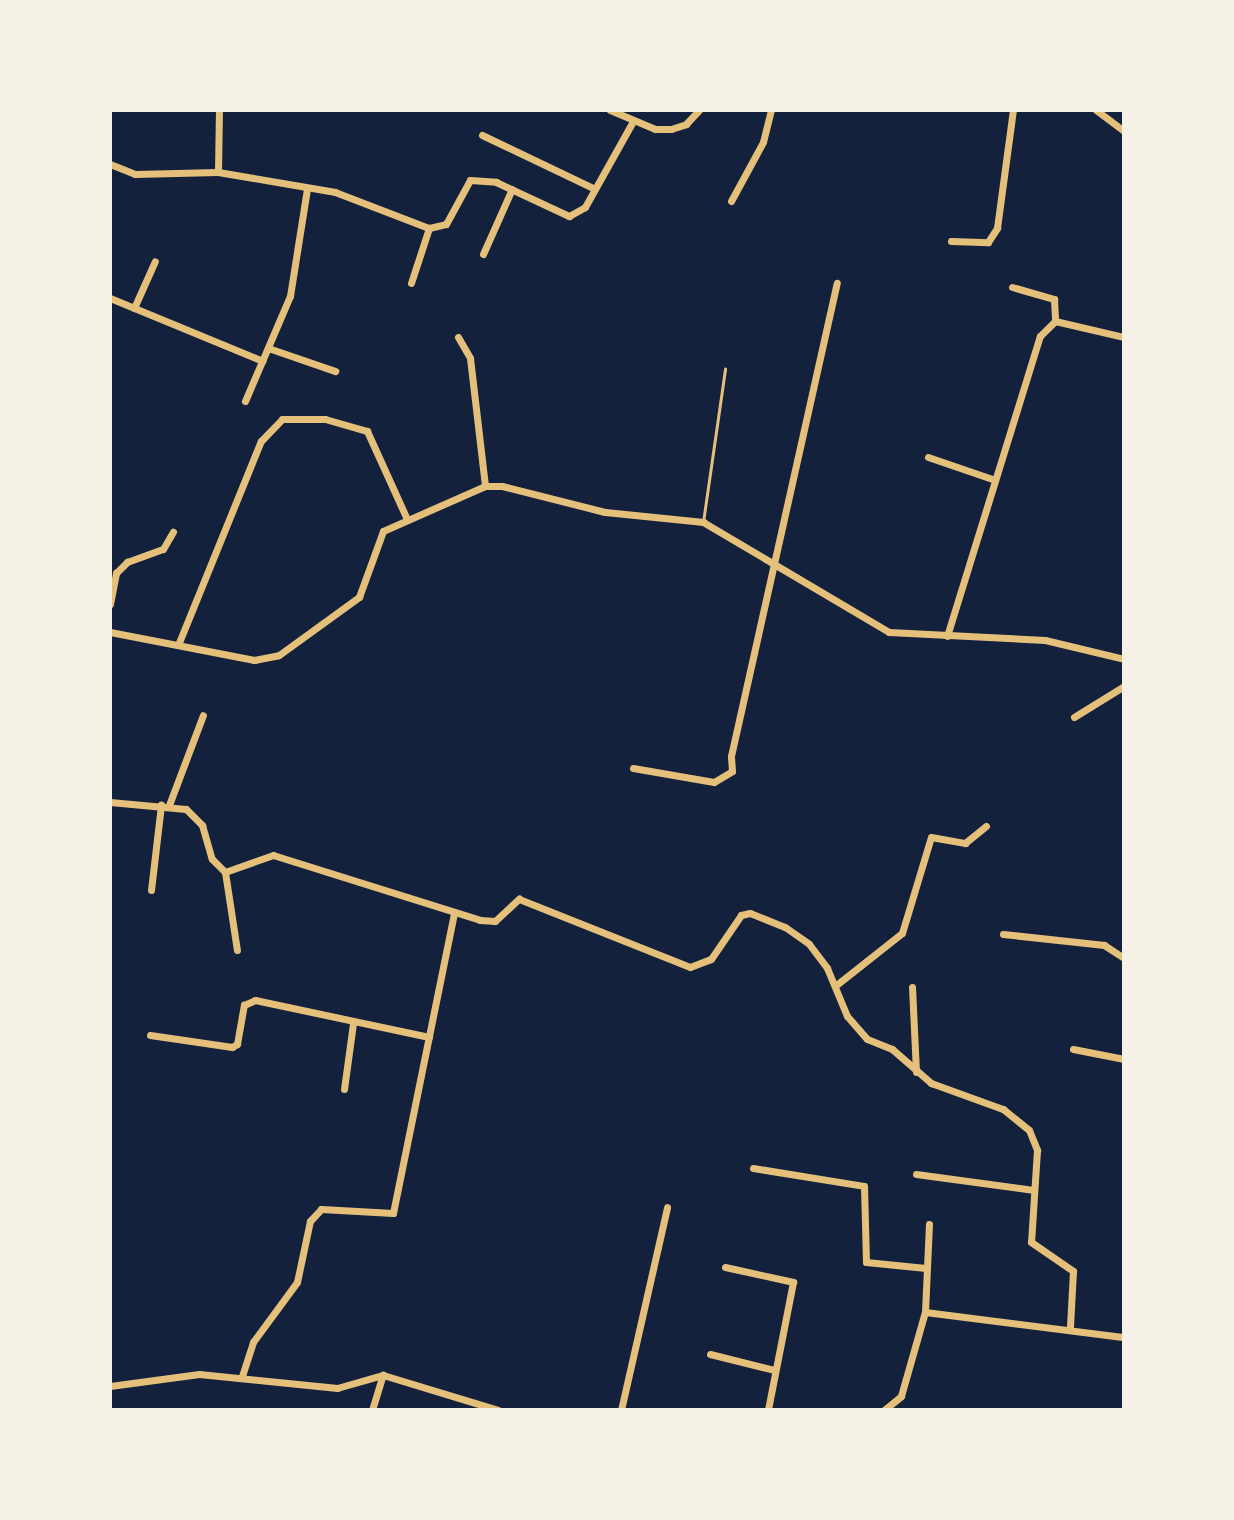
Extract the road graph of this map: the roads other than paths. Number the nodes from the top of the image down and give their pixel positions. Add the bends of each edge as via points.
1 (219, 110) edge
2 (610, 110) edge
3 (699, 110) edge
4 (771, 110) edge
5 (1013, 110) edge
6 (1096, 110) edge
7 (633, 121) junction
8 (1124, 131) edge
9 (482, 135) dead end
10 (110, 164) edge
11 (218, 172) junction
12 (307, 189) junction
13 (512, 189) junction
14 (595, 189) junction
15 (731, 201) dead end
16 (429, 228) junction
17 (951, 241) dead end
18 (483, 254) dead end
19 (155, 261) dead end
20 (411, 283) dead end
21 (837, 283) dead end
22 (1012, 287) dead end
23 (110, 298) edge
24 (134, 308) junction
25 (1055, 321) junction
26 (458, 337) dead end
27 (1124, 337) edge
28 (271, 349) junction
29 (263, 361) junction
30 (725, 369) dead end
31 (335, 371) dead end
32 (245, 401) dead end
33 (928, 457) dead end
34 (995, 480) junction
35 (485, 486) junction
36 (407, 519) junction
37 (703, 522) junction
38 (173, 532) dead end
39 (774, 565) junction
40 (110, 604) edge
41 (110, 632) edge
42 (947, 636) junction
43 (178, 645) junction
44 (1124, 659) edge
45 (1124, 686) edge
46 (203, 715) dead end
47 (1074, 717) dead end
48 (633, 768) dead end
49 (110, 802) edge
50 (165, 805) junction
51 (986, 826) dead end
52 (225, 872) junction
53 (151, 890) dead end
54 (454, 913) junction
55 (1003, 934) dead end
56 (237, 950) dead end
57 (1124, 958) edge
58 (835, 986) junction
59 (912, 987) dead end
60 (353, 1023) junction
61 (150, 1035) dead end
62 (429, 1037) junction
63 (1073, 1049) dead end
64 (1124, 1059) edge
65 (916, 1073) junction
66 (344, 1089) dead end
67 (753, 1168) dead end
68 (916, 1174) dead end
69 (1034, 1190) junction
70 (667, 1207) dead end
71 (929, 1224) dead end
72 (725, 1267) dead end
73 (926, 1268) junction
74 (925, 1312) junction
75 (1070, 1327) junction
76 (1124, 1337) edge
77 (710, 1354) dead end
78 (774, 1370) junction
79 (383, 1375) junction
80 (242, 1376) junction
81 (110, 1386) edge
82 (483, 1407) edge
83 (372, 1410) edge
84 (498, 1410) edge
85 (621, 1410) edge
86 (768, 1410) edge
87 (884, 1410) edge

1 - 11 street
2 - 7 street
3 - 7 street via 686,124 671,129
4 - 15 street via 763,142
5 - 17 street via 997,228 988,242
6 - 8 street
7 - 14 street
9 - 14 street
10 - 11 street via 135,174
11 - 12 street
12 - 16 street via 335,192
12 - 28 street via 290,296
13 - 14 street via 569,216 585,207
13 - 16 street via 470,180 446,224
13 - 18 street
16 - 20 street
19 - 24 street
21 - 39 street
22 - 25 street via 1054,299
23 - 24 street
24 - 29 street
25 - 27 street
25 - 34 street via 1040,336
26 - 35 street via 470,358
28 - 29 street
28 - 31 street
29 - 32 street
30 - 37 lane
33 - 34 street
34 - 42 street
35 - 36 street
35 - 37 street via 605,512
36 - 43 street via 383,531 359,597 279,655 254,660
36 - 43 street via 367,431 325,419 282,419 261,441
37 - 39 street
38 - 40 street via 163,549 127,562 116,573
39 - 42 street via 889,632
39 - 48 street via 732,771 723,781
41 - 43 street
42 - 44 street via 1045,640
45 - 47 street
46 - 50 street
49 - 50 street
50 - 52 street via 195,816 212,859
50 - 53 street
51 - 58 street via 965,843 931,837 902,933
52 - 54 street via 273,855
52 - 56 street
54 - 58 street via 495,921 519,899 690,967 711,959 741,915 762,917 809,944
54 - 62 street
55 - 57 street via 1104,945
58 - 65 street via 858,1030 892,1049
59 - 65 street
60 - 61 street via 255,1000 244,1005 232,1047
60 - 62 street
60 - 66 street
62 - 80 street via 393,1213 321,1209 310,1221 309,1245 297,1282 260,1330
63 - 64 street
65 - 69 street via 945,1091 1019,1118 1037,1150
67 - 73 street via 864,1186 866,1262
68 - 69 street
69 - 75 street via 1031,1242 1073,1271
70 - 85 street
71 - 73 street
72 - 78 street via 793,1282
73 - 74 street
74 - 75 street
74 - 87 street via 901,1396
75 - 76 street
77 - 78 street
78 - 86 street
79 - 80 street via 337,1388
79 - 82 street
79 - 83 street
80 - 81 street via 199,1374
82 - 84 street

